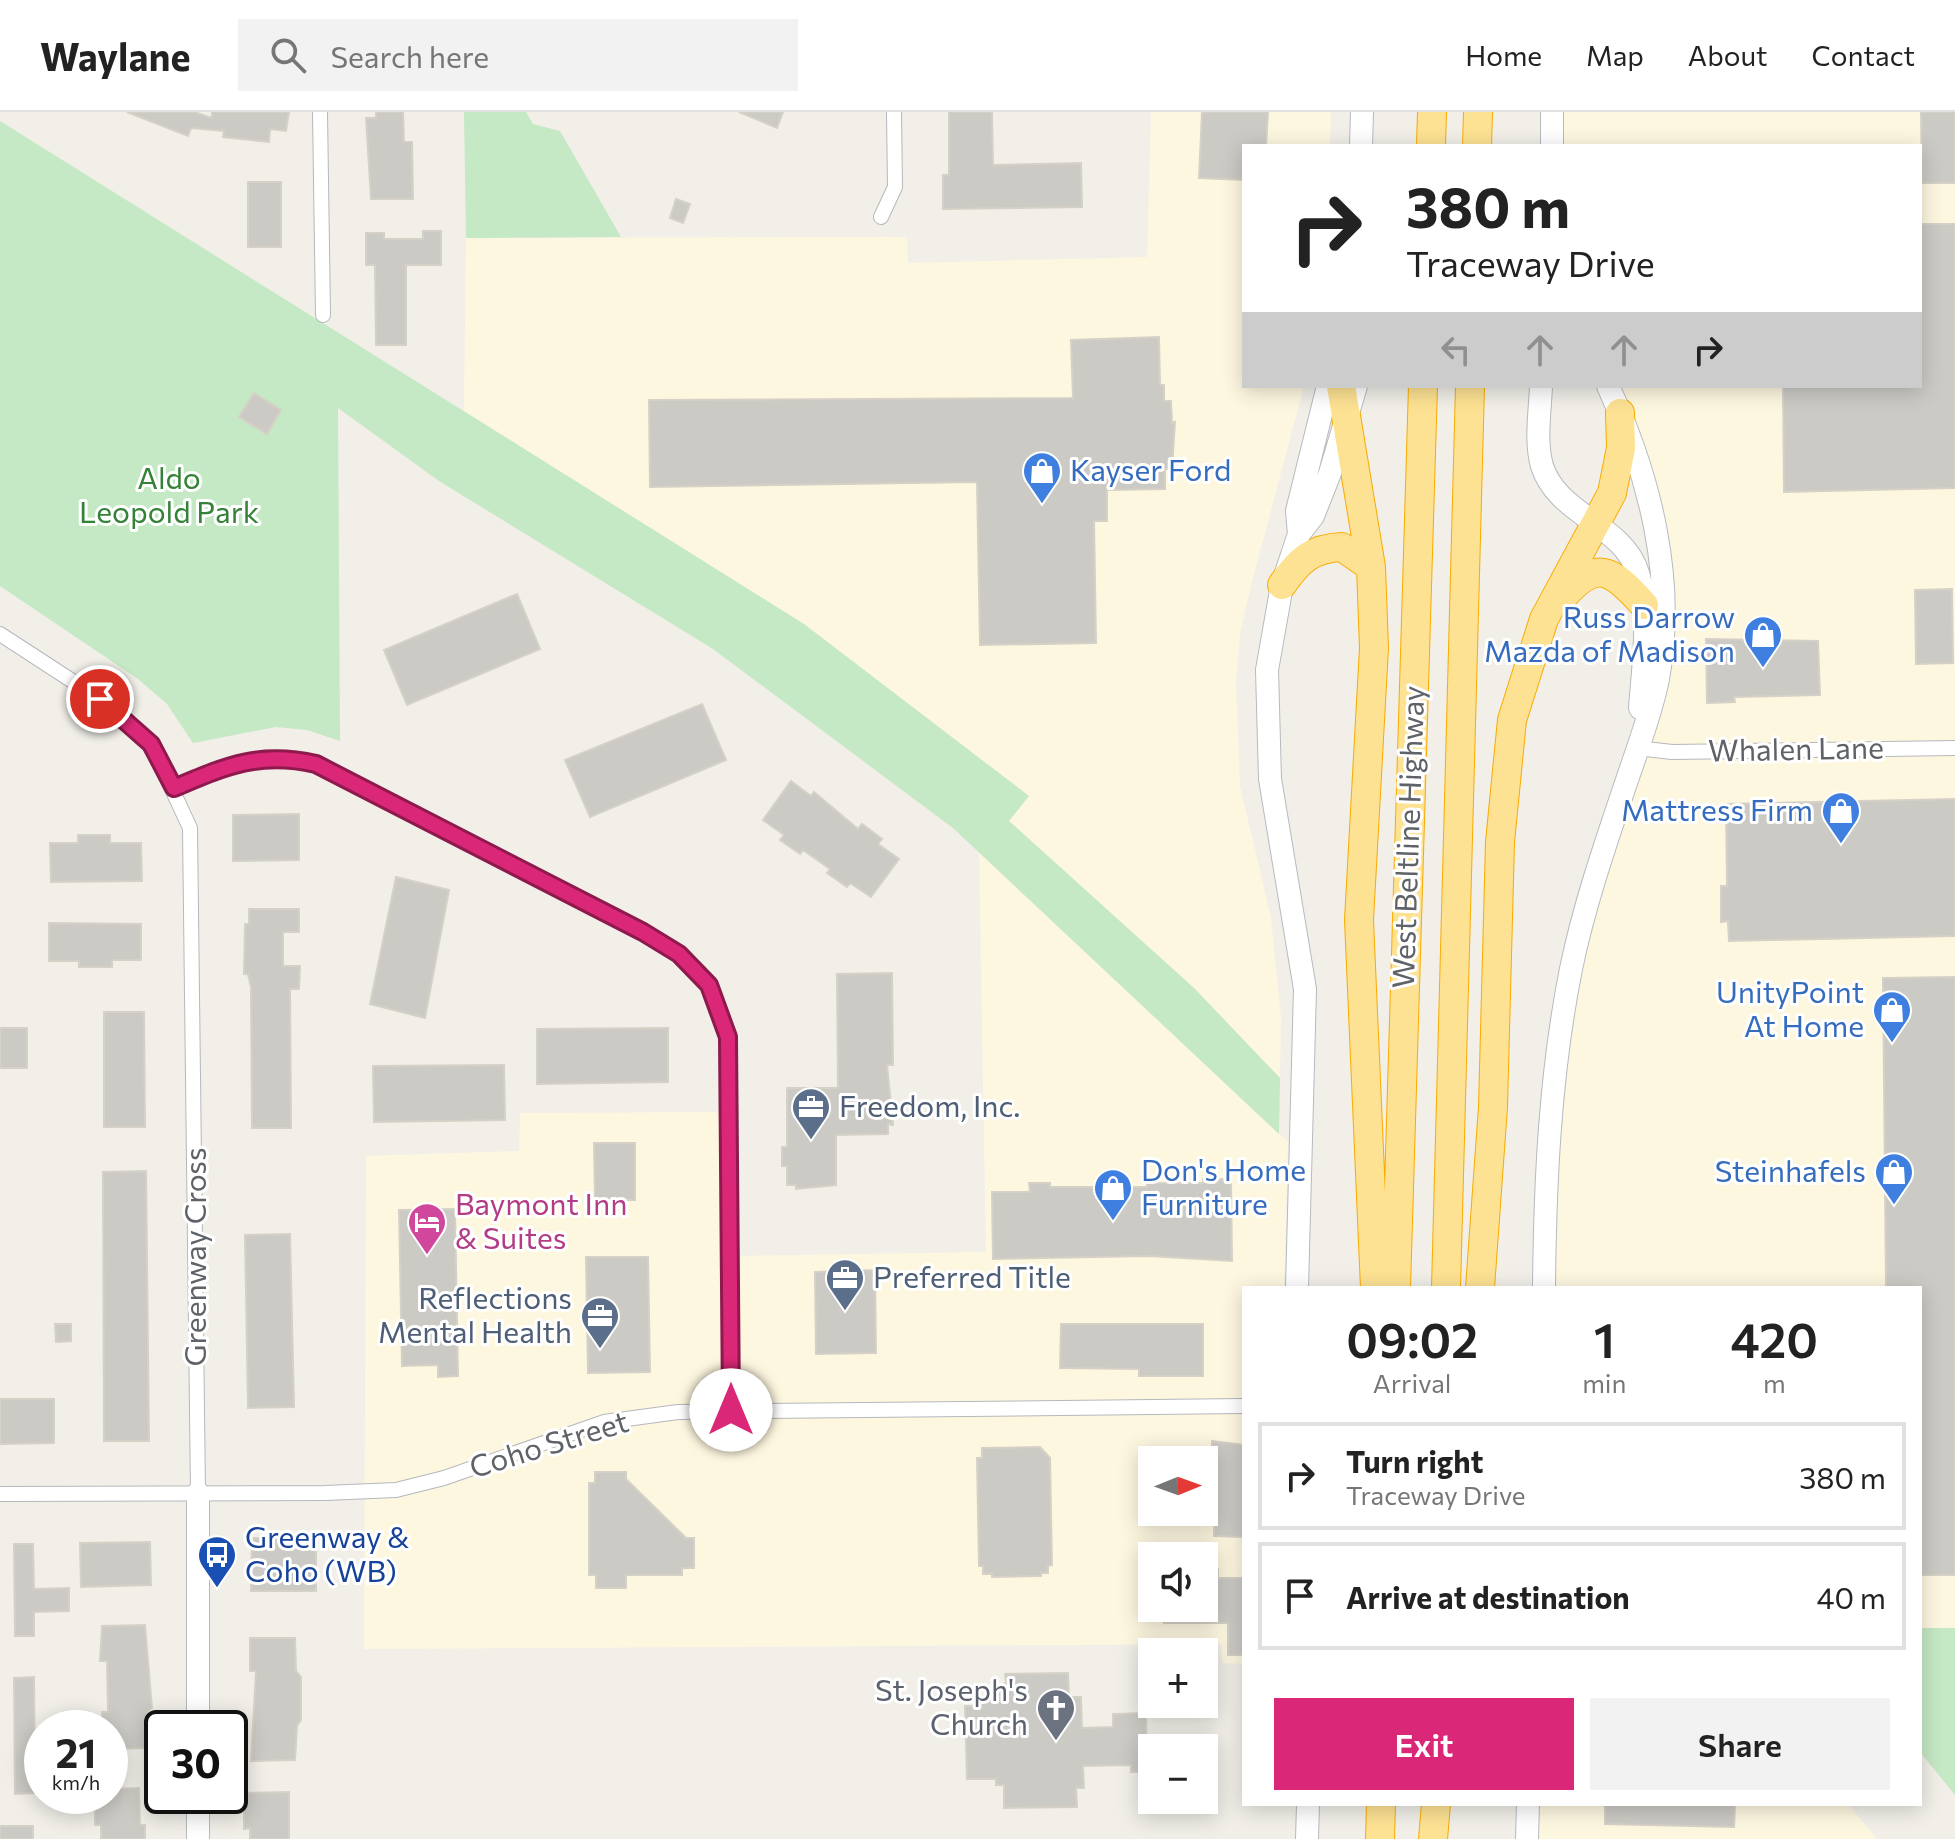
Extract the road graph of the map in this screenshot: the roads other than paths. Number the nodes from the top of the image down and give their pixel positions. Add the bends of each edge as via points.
1 (320, 112) edge
2 (894, 112) edge
3 (1362, 112) edge
4 (1432, 112) edge
5 (1478, 112) edge
6 (1552, 112) edge
7 (1361, 144) edge
8 (1431, 144) edge
9 (1477, 144) edge
10 (1552, 144) edge
11 (881, 217) dead end
12 (323, 315) dead end
13 (1328, 388) edge
14 (1341, 388) edge
15 (1356, 388) edge
16 (1423, 388) edge
17 (1470, 388) edge
18 (1541, 388) edge
19 (1609, 388) edge
20 (1620, 413) junction
21 (1346, 426) junction
22 (1594, 522) junction
23 (1299, 534) junction
24 (1371, 567) junction
25 (1282, 585) junction
26 (1644, 605) junction
27 (1544, 619) junction
28 (0, 634) edge
29 (1637, 748) junction
30 (1955, 748) edge
31 (174, 788) junction
32 (1297, 1286) edge
33 (1375, 1286) edge
34 (1396, 1286) edge
35 (1446, 1286) edge
36 (1480, 1286) edge
37 (1544, 1286) edge
38 (1242, 1406) edge
39 (731, 1410) junction
40 (198, 1493) junction
41 (0, 1494) edge
42 (198, 1710) edge
43 (1308, 1806) edge
44 (1381, 1806) edge
45 (1435, 1806) edge
46 (1528, 1806) edge
47 (198, 1814) edge
48 (198, 1839) edge
49 (1307, 1839) edge
50 (1380, 1839) edge
51 (1433, 1839) edge
52 (1527, 1839) edge

1 - 12 street
2 - 11 street via 895,187
3 - 7 street
4 - 8 highway
5 - 9 highway
6 - 10 street
13 - 23 street via 1297,511
14 - 21 highway
15 - 21 street
16 - 34 highway, West Beltline Highway
17 - 35 highway, West Beltline Highway
18 - 22 street via 1542,466 1564,502
19 - 20 street
20 - 22 highway via 1618,471
20 - 29 street via 1656,528 1663,577 1658,680
21 - 23 street via 1313,516
21 - 24 highway
22 - 26 street via 1620,544 1638,571
22 - 27 highway
23 - 25 street
24 - 25 highway via 1342,547 1319,549 1297,563
24 - 33 highway via 1374,648 1359,920
25 - 32 street via 1271,638 1266,724 1270,779 1305,989
26 - 27 highway via 1620,578 1605,571 1589,573
26 - 29 street
27 - 36 highway via 1521,685 1505,770
28 - 31 street, Greenway Cross via 100,699 141,735
29 - 30 street, Whalen Lane
29 - 37 street via 1571,969 1552,1085
31 - 39 street via 234,763 266,757 316,764 643,932 695,968 720,1008 728,1037
31 - 40 street, Greenway Cross via 190,828 193,869
38 - 39 street, Coho Street
39 - 40 street, Coho Street via 604,1422 396,1490
40 - 41 street, Coho Street
40 - 42 street, Greenway Cross
43 - 49 street
44 - 50 highway
45 - 51 highway
46 - 52 street
47 - 48 street

